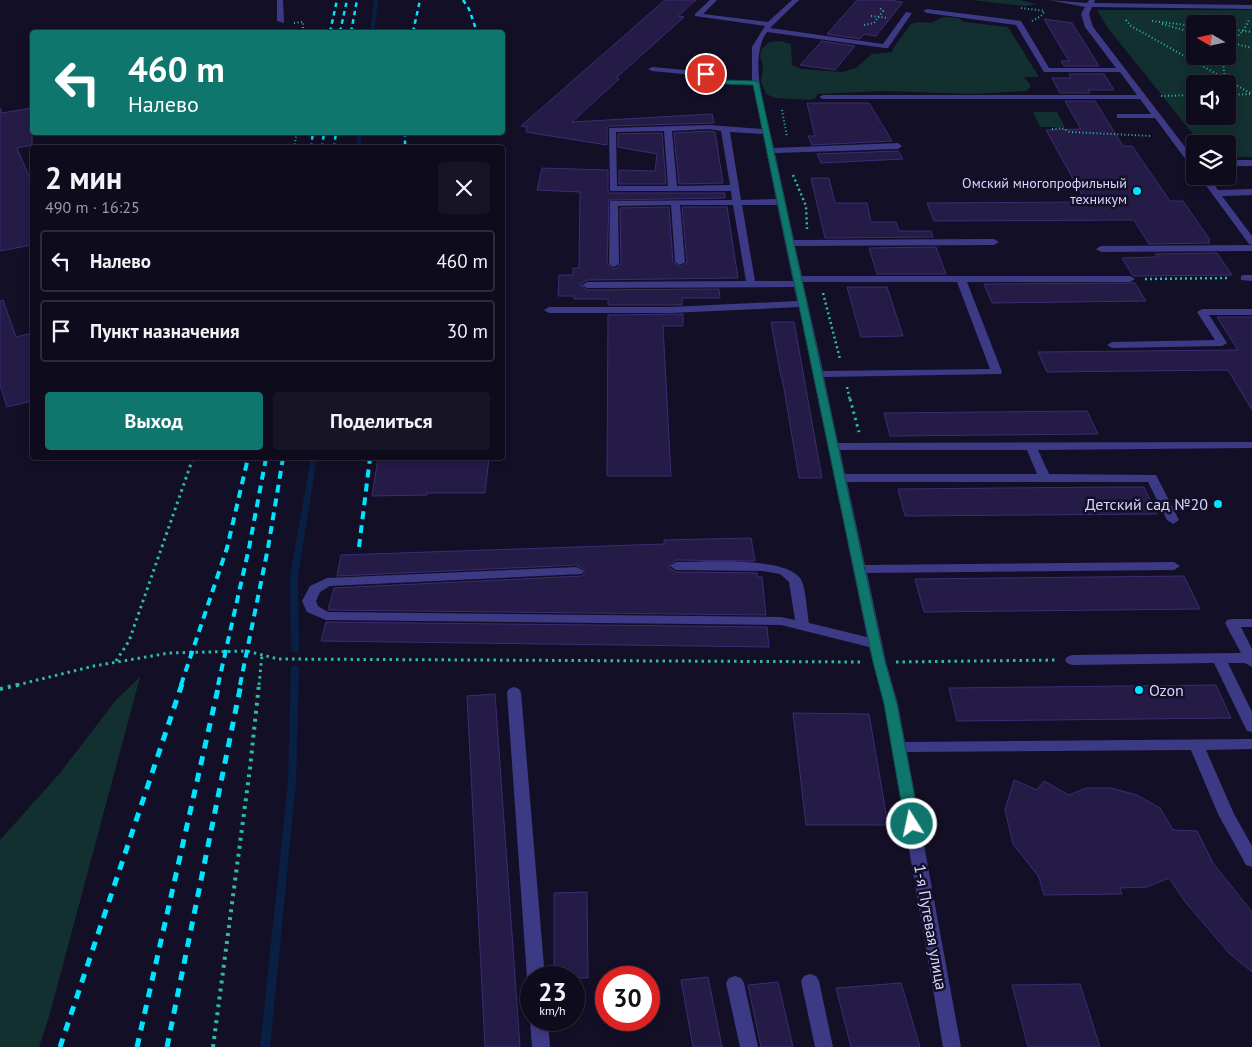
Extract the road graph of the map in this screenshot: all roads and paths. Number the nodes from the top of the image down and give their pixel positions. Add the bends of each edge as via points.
1 (280, 0) edge
2 (714, 0) edge
3 (793, 0) edge
4 (1052, 0) edge
5 (1091, 2) edge
6 (879, 7) dead end
7 (1252, 7) edge
8 (927, 11) dead end
9 (908, 13) dead end
10 (1252, 15) edge
11 (281, 20) dead end
12 (1126, 20) dead end
13 (1152, 21) dead end
14 (864, 25) dead end
15 (769, 28) junction
16 (1186, 30) edge
17 (1236, 30) edge
18 (1243, 31) junction
19 (1252, 31) edge
20 (1236, 37) edge
21 (1236, 45) edge
22 (1252, 48) edge
23 (652, 69) dead end
24 (1122, 70) junction
25 (1219, 75) edge
26 (756, 83) junction
27 (1236, 85) edge
28 (1236, 94) edge
29 (1252, 94) edge
30 (1186, 95) edge
31 (823, 97) dead end
32 (1142, 97) junction
33 (1120, 116) dead end
34 (1157, 116) junction
35 (668, 128) junction
36 (725, 130) junction
37 (1052, 130) dead end
38 (765, 132) junction
39 (1152, 136) dead end
40 (898, 146) dead end
41 (770, 151) junction
42 (1186, 154) edge
43 (1252, 162) edge
44 (1236, 163) edge
45 (1210, 185) edge
46 (735, 188) junction
47 (673, 189) junction
48 (1252, 192) edge
49 (1216, 193) junction
50 (675, 202) junction
51 (738, 202) junction
52 (780, 202) junction
53 (994, 242) dead end
54 (1252, 242) edge
55 (789, 243) junction
56 (1252, 248) edge
57 (1101, 249) dead end
58 (680, 262) dead end
59 (614, 264) dead end
60 (960, 278) junction
61 (1248, 278) edge
62 (1130, 279) joint
63 (798, 281) junction
64 (751, 284) junction
65 (588, 285) dead end
66 (803, 304) junction
67 (549, 310) dead end
68 (1252, 312) edge
69 (1112, 345) dead end
70 (818, 374) junction
71 (1252, 445) edge
72 (1032, 446) junction
73 (834, 447) junction
74 (193, 460) edge
75 (841, 478) junction
76 (1044, 478) junction
77 (1172, 520) dead end
78 (676, 566) dead end
79 (1174, 566) dead end
80 (860, 569) junction
81 (577, 571) dead end
82 (1252, 623) edge
83 (803, 626) junction
84 (876, 644) junction
85 (262, 655) junction
86 (1219, 658) junction
87 (1072, 660) joint
88 (1251, 660) edge
89 (116, 662) junction
90 (879, 662) junction
91 (0, 689) edge
92 (514, 692) dead end
93 (1252, 727) edge
94 (1196, 744) junction
95 (1252, 744) edge
96 (899, 747) junction
97 (1252, 861) edge
98 (535, 966) edge
99 (810, 981) dead end
100 (735, 983) dead end
101 (540, 1031) edge
102 (213, 1047) edge
103 (542, 1047) edge
104 (749, 1047) edge
105 (824, 1047) edge
106 (952, 1047) edge

1 - 11 street
2 - 15 street via 698,15
3 - 15 street, 1-я Путевая улица
4 - 5 street
5 - 7 street
5 - 24 street via 1085,14 1089,27
6 - 14 path via 884,11 874,23
8 - 24 street via 1018,23 1047,70
9 - 15 street via 885,46
10 - 18 path
12 - 25 path via 1131,26
13 - 16 path
15 - 26 street, 1-я Путевая улица via 755,50
17 - 18 path
18 - 19 path
18 - 20 path
21 - 22 path
23 - 26 street via 706,74 724,82
24 - 32 street
26 - 38 street, 1-я Путевая улица
27 - 29 path
28 - 29 path
30 - 32 path
31 - 32 street
32 - 34 street
33 - 34 street
34 - 42 street
35 - 36 street
35 - 47 street
35 - 47 street via 612,130 613,189
36 - 38 street
36 - 46 street
37 - 39 path
38 - 41 street, 1-я Путевая улица
40 - 41 street
41 - 52 street, 1-я Путевая улица
43 - 44 street
45 - 49 street
46 - 47 street
46 - 51 street
48 - 49 street
49 - 54 street
50 - 51 street
50 - 58 street
50 - 59 street via 613,203
51 - 52 street
51 - 64 street
52 - 55 street, 1-я Путевая улица
53 - 55 street
55 - 63 street, 1-я Путевая улица
56 - 57 street
60 - 62 street
60 - 63 street
60 - 70 street via 997,372
61 - 62 path
63 - 64 street
63 - 66 street, 1-я Путевая улица
64 - 65 street
66 - 67 street via 670,310
66 - 70 street, 1-я Путевая улица
68 - 69 street via 1202,312 1222,342
70 - 73 street, 1-я Путевая улица
71 - 72 street
72 - 73 street
72 - 76 street
73 - 75 street, 1-я Путевая улица
74 - 89 path via 129,641
75 - 76 street
75 - 80 street, 1-я Путевая улица
76 - 77 street via 1152,478
78 - 83 street via 762,567 784,571 795,580
79 - 80 street
80 - 84 street, 1-я Путевая улица
81 - 83 street via 327,582 315,589 309,601 312,609 326,616 781,621
82 - 88 street via 1232,623
83 - 84 street
84 - 90 street, 1-я Путевая улица
85 - 89 path via 247,651 169,653
85 - 90 path via 288,659
85 - 102 path
86 - 87 street
86 - 88 street
86 - 93 street
87 - 90 path
89 - 91 path
90 - 96 street, 1-я Путевая улица
92 - 98 street
94 - 95 street
94 - 96 street
94 - 97 street via 1226,814
96 - 106 street, 1-я Путевая улица
99 - 105 street
100 - 104 street
101 - 103 street

